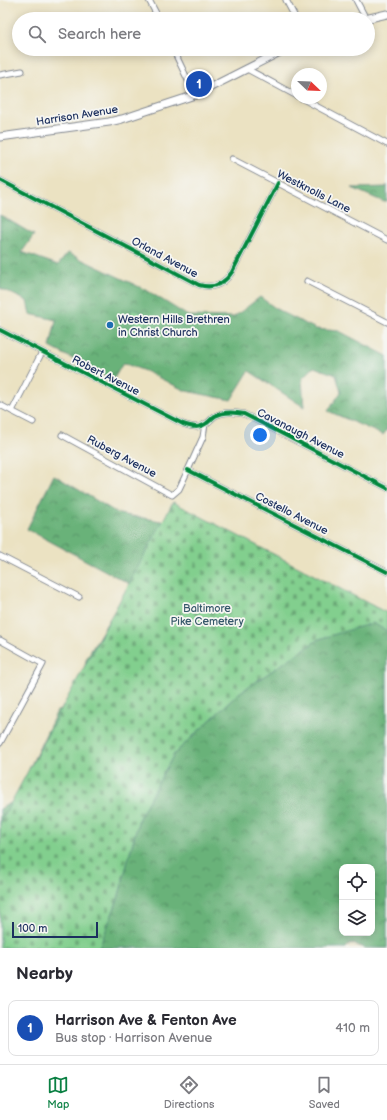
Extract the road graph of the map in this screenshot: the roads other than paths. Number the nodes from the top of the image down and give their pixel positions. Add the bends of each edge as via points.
1 (149, 0) edge
2 (286, 0) edge
3 (356, 0) edge
4 (155, 12) edge
5 (292, 12) edge
6 (362, 12) edge
7 (387, 14) edge
8 (375, 17) edge
9 (176, 56) edge
10 (272, 56) edge
11 (247, 69) junction
12 (22, 71) dead end
13 (0, 75) edge
14 (291, 93) edge
15 (195, 95) junction
16 (312, 104) edge
17 (0, 137) edge
18 (387, 144) edge
19 (232, 159) dead end
20 (0, 180) edge
21 (278, 183) junction
22 (387, 240) edge
23 (307, 280) dead end
24 (387, 322) edge
25 (0, 330) edge
26 (42, 352) junction
27 (0, 405) edge
28 (12, 411) junction
29 (33, 422) dead end
30 (205, 424) junction
31 (62, 435) dead end
32 (188, 470) junction
33 (387, 488) edge
34 (0, 556) edge
35 (387, 572) edge
36 (79, 597) dead end
37 (0, 640) edge
38 (0, 743) edge

1 - 4 street
2 - 5 street
3 - 6 street
7 - 8 main road
9 - 15 street
10 - 11 main road, Harrison Avenue
11 - 14 street
11 - 15 main road, Harrison Avenue
12 - 13 street
15 - 17 main road, Harrison Avenue via 109,122
16 - 18 street
19 - 21 street, Westknolls Lane
20 - 21 street, Orland Avenue via 199,285 210,286 225,281 232,272
21 - 22 street, Westknolls Lane
23 - 24 street
25 - 26 street, Robert Avenue
26 - 28 street
26 - 30 street, Robert Avenue via 183,424 193,428
27 - 28 street
28 - 29 street
30 - 32 street via 203,437
30 - 33 street, Cavanaugh Avenue via 215,416 244,414
31 - 32 street, Ruberg Avenue via 172,495 179,489
32 - 35 street, Costello Avenue
34 - 36 street
37 - 38 street via 43,664

